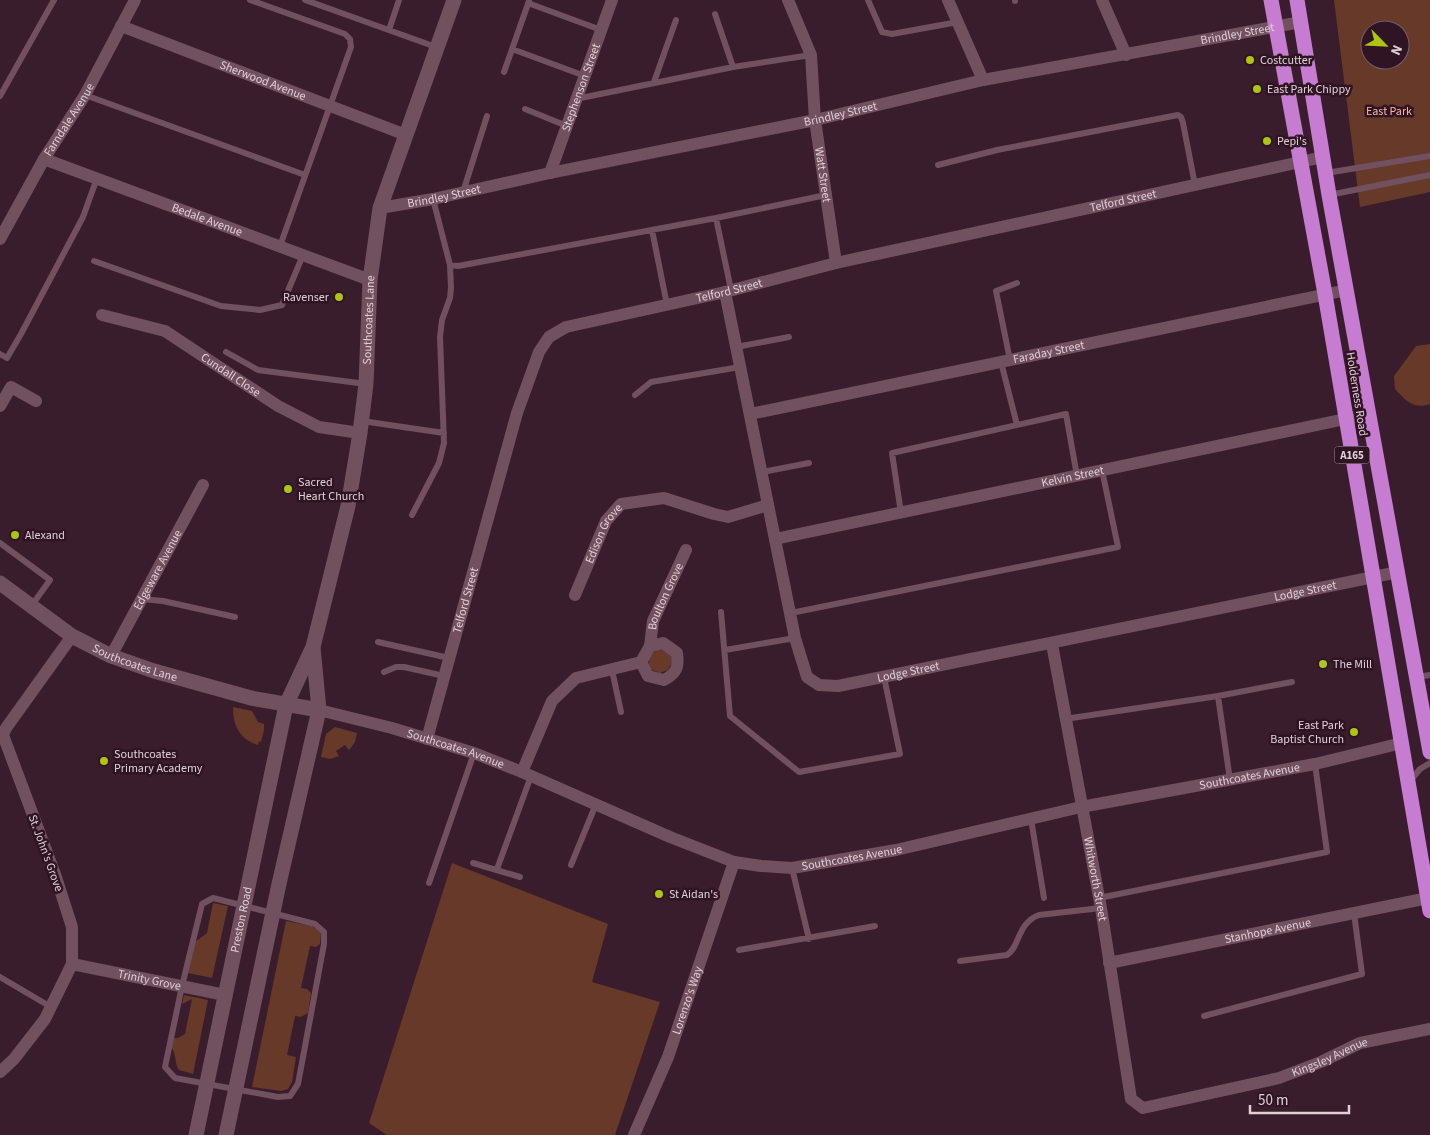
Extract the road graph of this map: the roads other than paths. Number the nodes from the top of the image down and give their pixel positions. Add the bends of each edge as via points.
1 (54, 0) edge
2 (135, 0) edge
3 (250, 0) edge
4 (305, 0) edge
5 (399, 0) edge
6 (454, 0) edge
7 (612, 0) edge
8 (788, 0) edge
9 (868, 0) edge
10 (948, 0) edge
11 (1102, 0) edge
12 (1271, 0) edge
13 (1297, 0) edge
14 (529, 2) edge
15 (715, 14) dead end
16 (676, 20) dead end
17 (958, 22) junction
18 (1301, 22) junction
19 (121, 26) junction
20 (1276, 27) junction
21 (389, 30) junction
22 (601, 30) junction
23 (437, 47) junction
24 (512, 49) junction
25 (1126, 55) junction
26 (811, 56) junction
27 (733, 67) junction
28 (504, 72) dead end
29 (585, 76) junction
30 (983, 80) junction
31 (654, 82) junction
32 (85, 95) junction
33 (0, 96) edge
34 (576, 99) junction
35 (329, 106) junction
36 (525, 109) dead end
37 (487, 116) dead end
38 (815, 120) junction
39 (567, 126) junction
40 (406, 135) junction
41 (1430, 156) edge
42 (44, 158) junction
43 (1300, 162) junction
44 (938, 165) dead end
45 (1324, 165) junction
46 (550, 173) junction
47 (1430, 175) edge
48 (305, 176) junction
49 (97, 178) junction
50 (1195, 185) junction
51 (463, 192) junction
52 (1329, 194) junction
53 (826, 195) junction
54 (433, 199) junction
55 (380, 208) junction
56 (716, 218) junction
57 (652, 230) junction
58 (0, 239) edge
59 (280, 246) junction
60 (302, 255) junction
61 (94, 261) dead end
62 (836, 263) junction
63 (450, 264) junction
64 (370, 280) junction
65 (1017, 283) dead end
66 (1347, 290) junction
67 (728, 291) junction
68 (1325, 294) junction
69 (667, 305) junction
70 (102, 315) dead end
71 (789, 337) dead end
72 (736, 347) junction
73 (226, 352) dead end
74 (0, 354) edge
75 (1005, 361) junction
76 (740, 367) junction
77 (366, 384) junction
78 (635, 395) dead end
79 (36, 401) dead end
80 (0, 406) edge
81 (750, 414) junction
82 (1369, 414) junction
83 (1346, 419) junction
84 (1017, 425) junction
85 (361, 427) junction
86 (444, 433) junction
87 (810, 463) dead end
88 (1102, 470) junction
89 (762, 472) junction
90 (1077, 476) junction
91 (203, 485) dead end
92 (768, 505) junction
93 (902, 512) junction
94 (412, 515) dead end
95 (776, 539) junction
96 (0, 542) edge
97 (686, 550) dead end
98 (1398, 572) junction
99 (1373, 577) junction
100 (0, 583) edge
101 (575, 595) dead end
102 (142, 599) junction
103 (32, 606) junction
104 (721, 612) dead end
105 (791, 613) junction
106 (235, 617) dead end
107 (72, 636) junction
108 (795, 638) junction
109 (378, 642) dead end
110 (1052, 644) junction
111 (650, 646) junction
112 (313, 647) junction
113 (725, 650) junction
114 (111, 656) junction
115 (449, 658) junction
116 (642, 662) junction
117 (612, 670) junction
118 (384, 672) dead end
119 (444, 676) junction
120 (1424, 676) edge
121 (884, 677) junction
122 (1292, 682) dead end
123 (1218, 696) junction
124 (286, 705) junction
125 (319, 710) junction
126 (621, 712) dead end
127 (1065, 719) junction
128 (2, 738) edge
129 (427, 739) junction
130 (1402, 743) junction
131 (1430, 752) edge
132 (474, 753) junction
133 (1315, 764) junction
134 (1430, 764) edge
135 (526, 774) junction
136 (1230, 780) junction
137 (1409, 782) junction
138 (596, 804) junction
139 (1081, 807) junction
140 (1031, 819) junction
141 (734, 862) junction
142 (474, 863) dead end
143 (571, 864) dead end
144 (792, 868) junction
145 (497, 869) junction
146 (520, 877) dead end
147 (429, 883) dead end
148 (1044, 898) dead end
149 (1100, 903) junction
150 (1429, 904) edge
151 (244, 906) junction
152 (1354, 913) junction
153 (273, 914) junction
154 (876, 926) dead end
155 (809, 939) junction
156 (739, 950) dead end
157 (960, 961) dead end
158 (1109, 963) junction
159 (72, 964) junction
160 (0, 977) edge
161 (182, 986) junction
162 (225, 995) junction
163 (51, 1007) junction
164 (1204, 1016) dead end
165 (1430, 1029) edge
166 (0, 1072) edge
167 (207, 1085) junction
168 (236, 1088) junction
169 (1142, 1108) joint
170 (196, 1135) edge
171 (226, 1135) edge
172 (634, 1135) edge

1 - 33 lane
2 - 19 street, Farndale Avenue
3 - 35 lane via 345,34 350,40 351,47
4 - 21 lane
5 - 21 lane
6 - 23 street, Southcoates Lane
7 - 22 street, Stephenson Street
8 - 26 street, Watt Street
9 - 17 lane via 882,32 888,34
10 - 17 street
11 - 25 street
12 - 20 highway, Holderness Road / A165
13 - 18 highway, Holderness Road / A165
14 - 22 lane
14 - 24 lane
15 - 27 lane
16 - 31 lane
17 - 30 street
18 - 20 street, Brindley Street
18 - 45 highway, Holderness Road / A165
19 - 32 street, Farndale Avenue
19 - 35 street, Sherwood Avenue
20 - 25 street, Brindley Street
20 - 43 highway, Holderness Road / A165
21 - 23 lane
22 - 29 street, Stephenson Street
23 - 40 street, Southcoates Lane
24 - 28 lane
24 - 29 lane
25 - 30 street, Brindley Street
26 - 27 lane
26 - 38 street, Watt Street
27 - 31 lane
29 - 34 street, Stephenson Street
30 - 38 street, Brindley Street
31 - 34 lane
32 - 42 street, Farndale Avenue
32 - 48 lane
34 - 39 street, Stephenson Street
35 - 40 street, Sherwood Avenue
35 - 48 lane
36 - 39 lane
37 - 51 lane
38 - 46 street, Brindley Street
38 - 53 street, Watt Street
39 - 46 street, Stephenson Street
40 - 55 street, Southcoates Lane
41 - 45 lane
42 - 49 street, Bedale Avenue
42 - 58 street, Farndale Avenue
43 - 45 street, Telford Street
43 - 50 street, Telford Street
43 - 68 highway, Holderness Road / A165
44 - 50 lane via 997,150 1178,115 1183,123
45 - 52 highway, Holderness Road / A165
46 - 51 street, Brindley Street
47 - 52 lane
48 - 59 lane
49 - 59 street, Bedale Avenue
49 - 74 lane via 84,217 21,334 7,358
50 - 62 street, Telford Street
51 - 54 street, Brindley Street
52 - 66 highway, Holderness Road / A165
53 - 56 lane
53 - 62 street, Watt Street
54 - 55 street, Brindley Street
54 - 63 lane
55 - 64 street, Southcoates Lane
56 - 57 lane
56 - 67 lane
57 - 63 lane via 458,266
57 - 69 lane
59 - 60 street, Bedale Avenue
60 - 61 lane via 282,305 260,310 221,306
60 - 64 street, Bedale Avenue
62 - 67 street, Telford Street
63 - 86 lane via 450,298 442,320 439,358
64 - 77 street, Southcoates Lane
65 - 75 lane via 996,291
66 - 68 street, Faraday Street
66 - 82 highway, Holderness Road / A165
67 - 69 street, Telford Street
67 - 72 street, Lodge Street
68 - 75 street, Faraday Street
68 - 83 highway, Holderness Road / A165
69 - 115 street, Telford Street via 566,326 549,337 539,352 516,413
70 - 85 street, Cundall Close via 165,331 278,406 319,427
71 - 72 lane
72 - 76 street, Lodge Street
73 - 77 lane via 258,370
75 - 81 street, Faraday Street
75 - 84 lane
76 - 78 lane via 651,382
76 - 81 street, Lodge Street
77 - 85 street, Southcoates Lane
79 - 80 street via 11,387
81 - 89 street, Lodge Street
82 - 83 street, Kelvin Street
82 - 98 highway, Holderness Road / A165
83 - 88 street, Kelvin Street
83 - 99 highway, Holderness Road / A165
84 - 90 lane via 1066,414
84 - 93 lane via 892,453
85 - 86 lane
85 - 112 street, Southcoates Lane via 348,506
86 - 94 lane via 439,463
87 - 89 lane
88 - 90 street, Kelvin Street
88 - 105 lane via 1118,547
89 - 92 street, Lodge Street
90 - 93 street, Kelvin Street
91 - 102 street, Edgeware Avenue
92 - 95 street, Lodge Street
92 - 101 street, Edison Grove via 728,517 664,498 621,504 606,521
93 - 95 street, Kelvin Street
95 - 105 street, Lodge Street
96 - 103 lane via 50,580
97 - 111 street, Boulton Grove via 653,621
98 - 99 street, Lodge Street
98 - 120 highway, Holderness Road / A165
99 - 110 street, Lodge Street
99 - 130 highway, Holderness Road / A165
100 - 103 street, Southcoates Lane
102 - 106 lane
102 - 114 street, Edgeware Avenue
103 - 107 street, Southcoates Lane
104 - 113 lane
105 - 108 street, Lodge Street
107 - 114 street, Southcoates Lane
107 - 128 street, St. John's Grove
108 - 113 lane
108 - 121 street, Lodge Street via 807,677 820,685 838,686
109 - 115 lane
110 - 121 street, Lodge Street
110 - 127 street, Whitworth Street
111 - 116 street, Boulton Grove
111 - 116 street, Boulton Grove via 663,643 677,653 679,663 672,676 664,680 648,676
112 - 124 street, Southcoates Lane
112 - 125 street, Southcoates Lane
113 - 121 lane via 730,716 799,772 900,754
114 - 124 street, Southcoates Lane via 207,686
115 - 119 street, Telford Street
116 - 117 street
117 - 126 lane
117 - 135 street via 576,678 552,702
118 - 119 lane via 404,667
119 - 129 street, Telford Street
120 - 131 highway, Holderness Road / A165
122 - 123 lane
123 - 127 lane
123 - 136 lane
124 - 125 street, Southcoates Lane
124 - 151 street, Preston Road
125 - 129 street, Southcoates Avenue
125 - 153 street
127 - 139 street, Whitworth Street
128 - 159 street, St. John's Grove via 72,927
129 - 132 street, Southcoates Avenue
130 - 133 street, Southcoates Avenue
130 - 137 highway, Holderness Road / A165
132 - 135 street, Southcoates Avenue
132 - 147 lane
133 - 136 street, Southcoates Avenue
133 - 149 lane via 1327,852
134 - 137 lane via 1420,769
135 - 138 street, Southcoates Avenue
135 - 145 lane
136 - 139 street, Southcoates Avenue
137 - 150 highway, Holderness Road / A165
138 - 141 street, Southcoates Avenue
138 - 143 lane
139 - 140 street, Southcoates Avenue
139 - 149 street, Whitworth Street
140 - 144 street, Southcoates Avenue via 896,850
140 - 148 lane
141 - 144 street, Southcoates Avenue
141 - 172 street, Lorenzo's Way via 668,1057
142 - 145 lane
144 - 155 lane
145 - 146 lane
149 - 157 lane via 1039,915 1025,926 1010,953
149 - 158 street, Whitworth Street
150 - 152 street, Stanhope Avenue
151 - 153 lane
151 - 161 lane via 213,898 202,904
151 - 162 street, Preston Road
152 - 158 street, Stanhope Avenue
152 - 164 lane via 1362,974
153 - 168 street
153 - 168 lane via 314,924 324,932 298,1084 290,1096 278,1097
154 - 155 lane
155 - 156 lane
158 - 169 street, Whitworth Street via 1131,1099
159 - 161 street, Trinity Grove
159 - 163 street, St. John's Grove
160 - 163 lane
161 - 162 street, Trinity Grove
161 - 167 lane via 165,1067 174,1078
162 - 167 street, Preston Road
163 - 166 street, St. John's Grove via 14,1060
165 - 169 street, Kingsley Avenue via 1360,1043 1279,1078
167 - 168 lane
167 - 170 street, Preston Road
168 - 171 street

